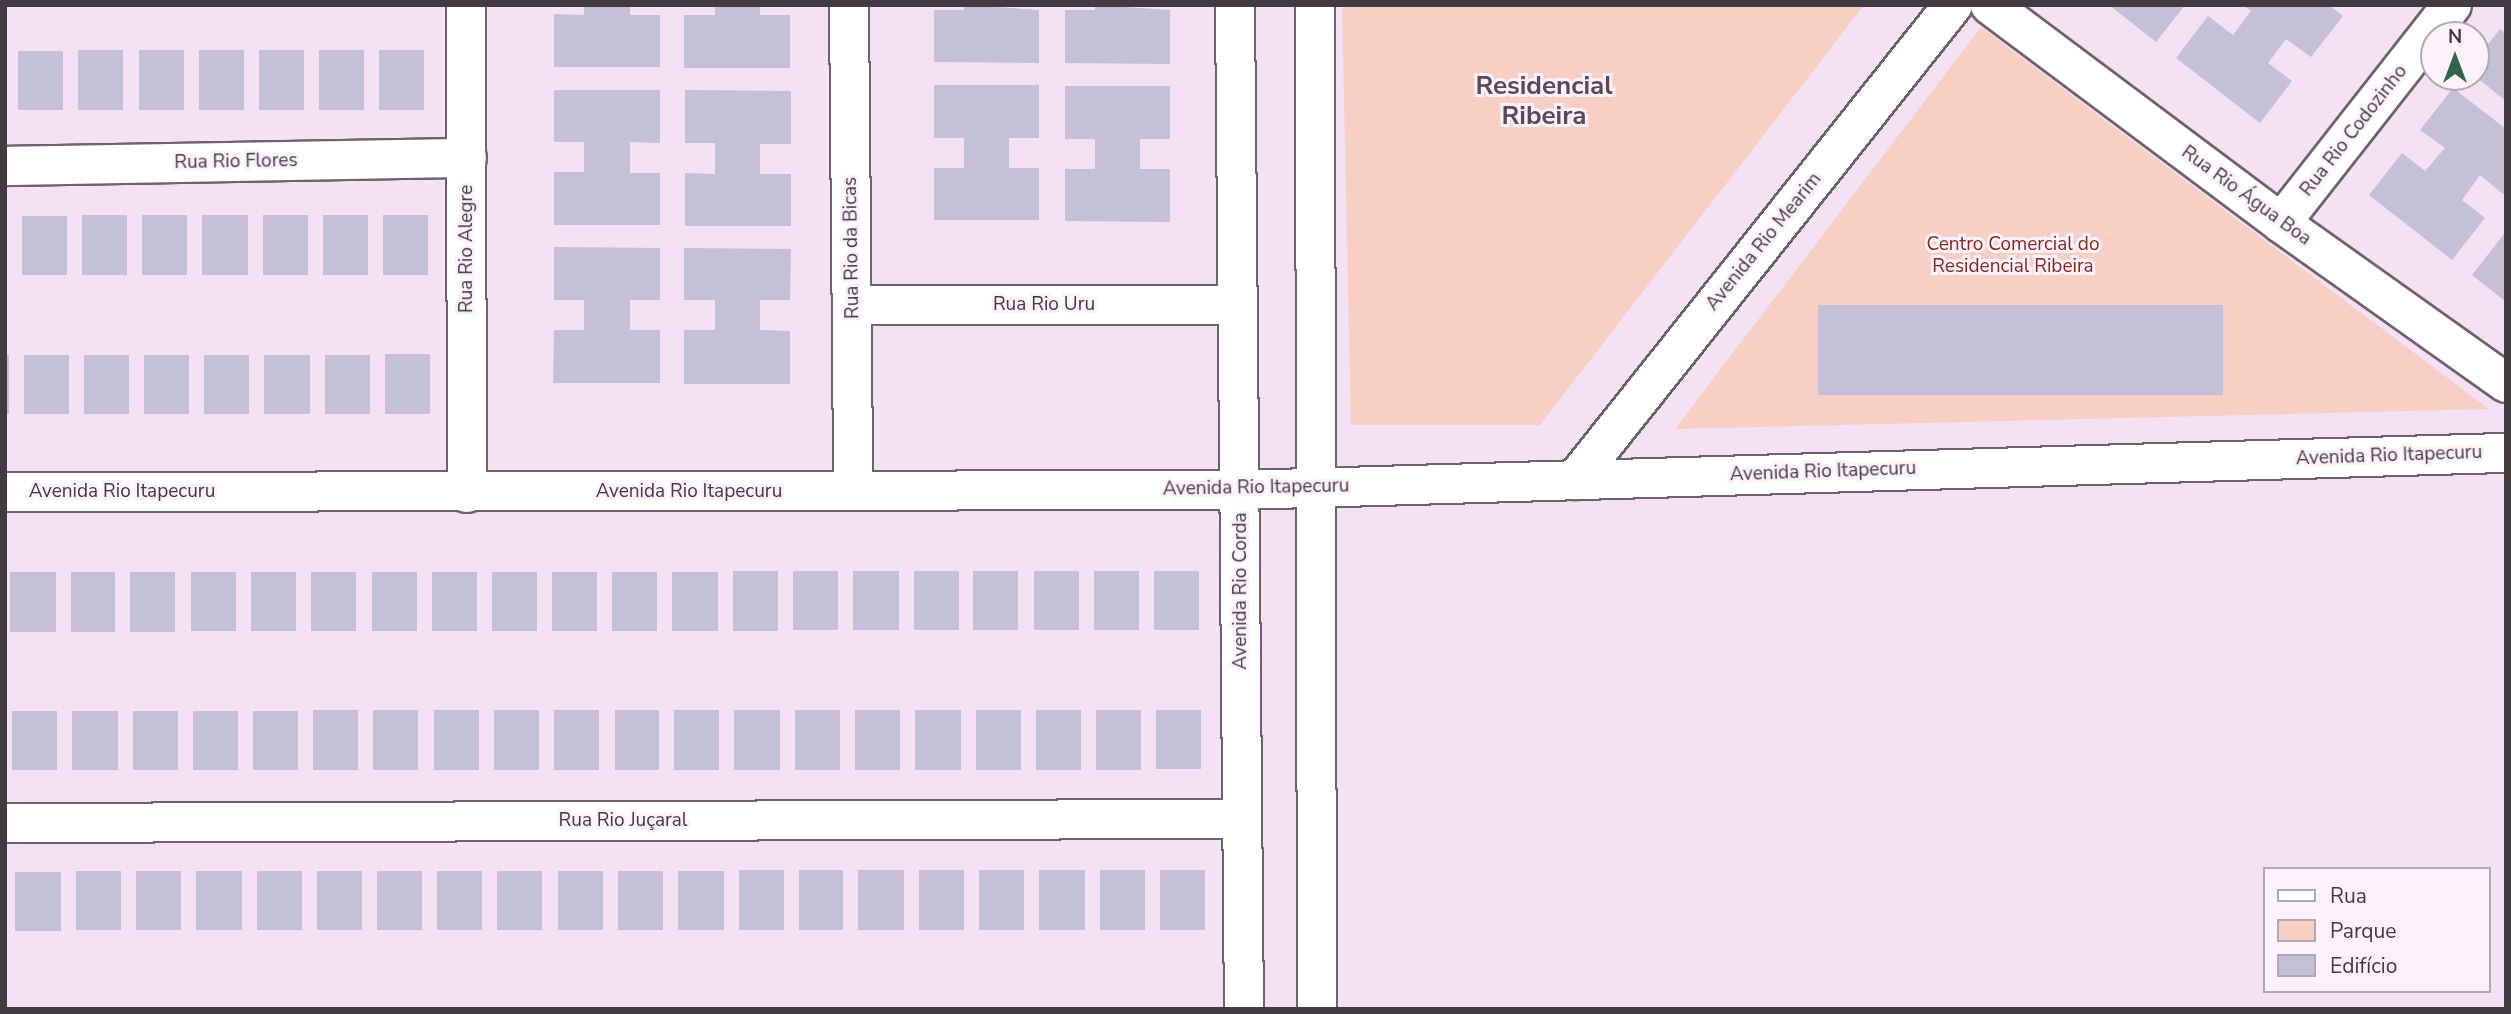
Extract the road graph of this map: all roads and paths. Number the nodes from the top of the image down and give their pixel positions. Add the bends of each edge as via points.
1 (466, 5) edge
2 (849, 5) edge
3 (1235, 5) edge
4 (1315, 5) edge
5 (1953, 5) edge
6 (1990, 5) edge
7 (2452, 5) edge
8 (467, 158) junction
9 (5, 166) edge
10 (2281, 223) junction
11 (1236, 305) junction
12 (853, 306) junction
13 (2506, 383) edge
14 (2506, 453) edge
15 (1575, 480) junction
16 (1318, 487) junction
17 (1241, 490) junction
18 (853, 491) junction
19 (5, 492) edge
20 (467, 493) junction
21 (1241, 819) junction
22 (5, 822) edge
23 (1244, 1009) edge
24 (1317, 1009) edge

1 - 8 street, Rua Rio Alegre
2 - 12 street, Rua Rio da Bicas
3 - 11 street, Avenida Rio Corda
4 - 16 street
5 - 15 street, Avenida Rio Mearim
6 - 10 street, Rua Rio Água Boa
7 - 10 street, Rua Rio Codozinho
8 - 9 street, Rua Rio Flores
8 - 20 street, Rua Rio Alegre
10 - 13 street, Rua Rio Água Boa
11 - 12 street, Rua Rio Uru
11 - 17 street, Avenida Rio Corda
12 - 18 street, Rua Rio da Bicas
14 - 15 street, Avenida Rio Itapecuru
15 - 16 street, Avenida Rio Itapecuru
16 - 17 street, Avenida Rio Itapecuru
16 - 24 street
17 - 18 street, Avenida Rio Itapecuru
17 - 21 street, Avenida Rio Corda
18 - 20 street, Avenida Rio Itapecuru
19 - 20 street, Avenida Rio Itapecuru
21 - 22 street, Rua Rio Juçaral
21 - 23 street, Avenida Rio Corda

